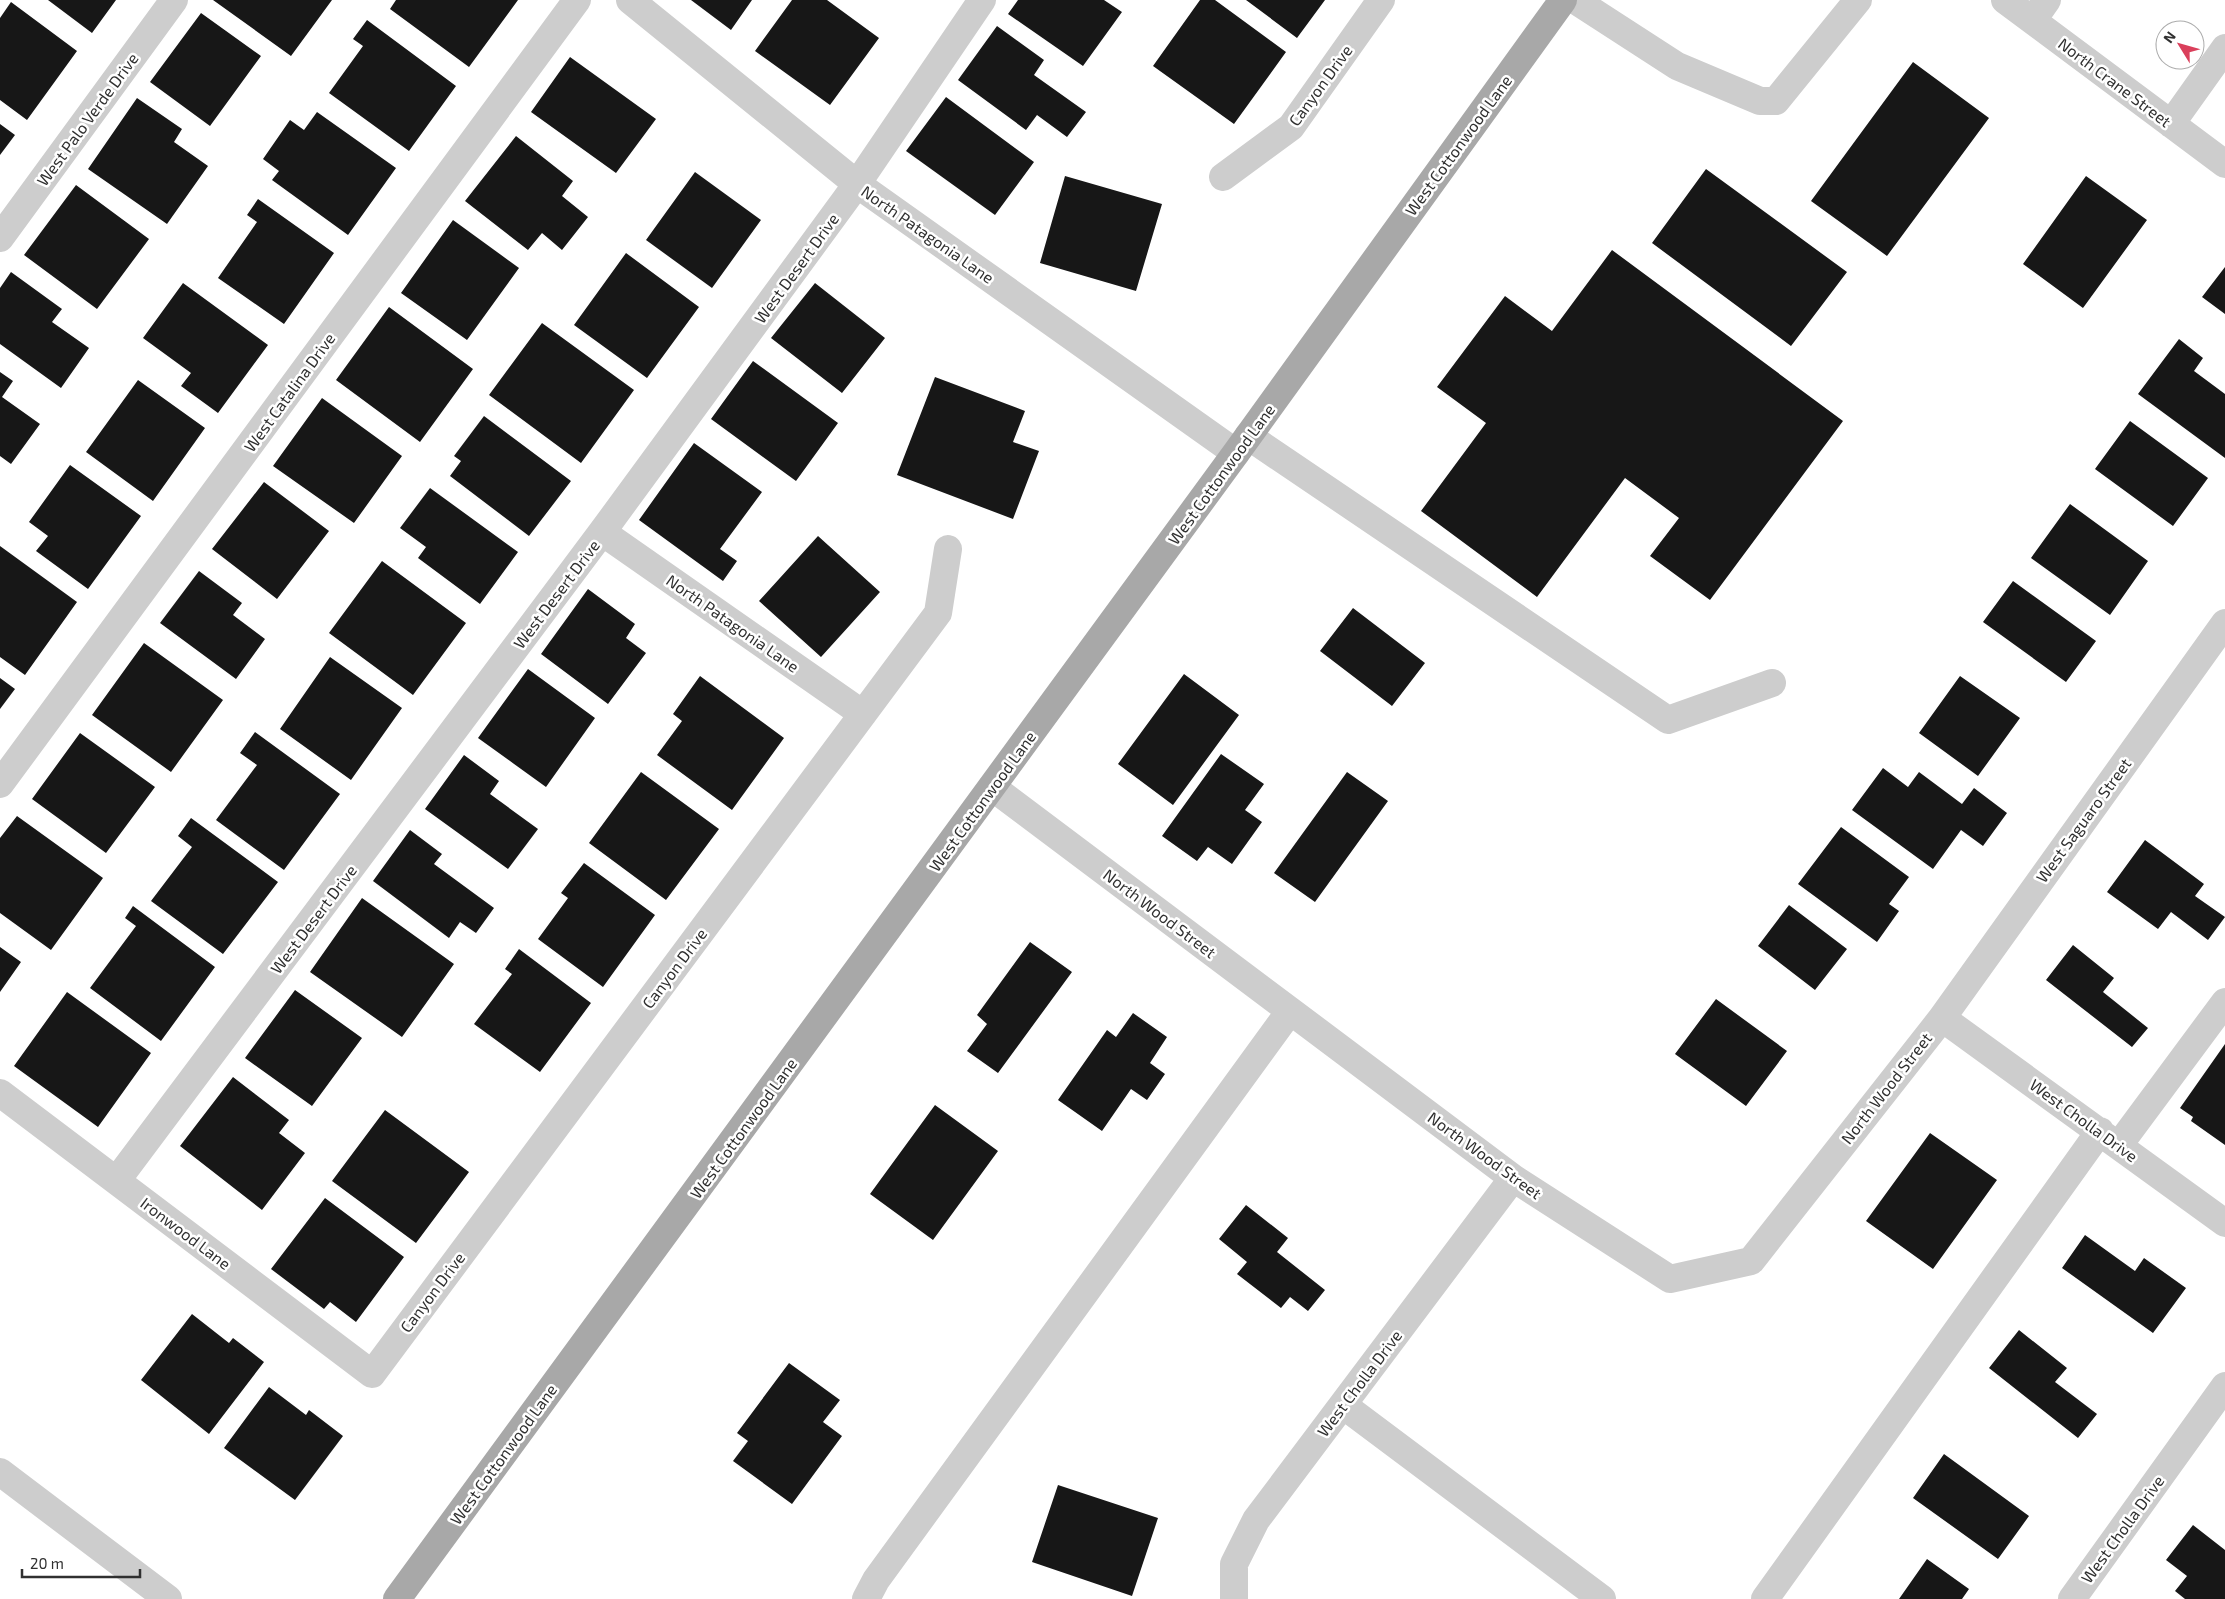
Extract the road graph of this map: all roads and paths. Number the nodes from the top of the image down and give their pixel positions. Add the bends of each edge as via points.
1 (174, 0) edge
2 (577, 0) edge
3 (630, 0) edge
4 (982, 0) edge
5 (1381, 0) edge
6 (1563, 0) edge
7 (1575, 0) edge
8 (1858, 0) edge
9 (2005, 0) edge
10 (2040, 10) edge
11 (2225, 48) edge
12 (2171, 124) junction
13 (2225, 164) edge
14 (1222, 177) dead end
15 (857, 184) junction
16 (0, 238) edge
17 (1242, 445) junction
18 (602, 532) junction
19 (948, 549) dead end
20 (2225, 623) edge
21 (1772, 682) dead end
22 (863, 714) junction
23 (0, 784) edge
24 (992, 788) junction
25 (2225, 1002) edge
26 (1290, 1011) junction
27 (1942, 1018) junction
28 (0, 1093) edge
29 (2109, 1138) junction
30 (1514, 1178) junction
31 (117, 1180) junction
32 (2225, 1223) edge
33 (372, 1374) joint
34 (2225, 1386) edge
35 (1343, 1405) junction
36 (0, 1472) edge
37 (168, 1599) edge
38 (397, 1599) edge
39 (866, 1599) edge
40 (1234, 1599) edge
41 (1602, 1599) edge
42 (1765, 1599) edge
43 (2072, 1599) edge

1 - 16 street, West Palo Verde Drive
2 - 23 street, West Catalina Drive
3 - 15 street, North Patagonia Lane
4 - 15 street, West Desert Drive
5 - 14 street, Canyon Drive via 1291,127
6 - 17 main road, West Cottonwood Lane
7 - 8 street via 1677,66 1760,101 1776,101
9 - 10 street, North Crane Street
10 - 12 street, North Crane Street
11 - 12 street
12 - 13 street, North Crane Street
15 - 17 street, North Patagonia Lane
15 - 18 street, West Desert Drive
17 - 21 street, North Patagonia Lane via 1412,548 1668,720
17 - 24 main road, West Cottonwood Lane
18 - 22 street, North Patagonia Lane
18 - 31 street, West Desert Drive
19 - 22 street, Canyon Drive via 938,613
20 - 27 street, West Saguaro Street
22 - 33 street, Canyon Drive
24 - 26 street, North Wood Street
24 - 38 main road, West Cottonwood Lane
25 - 29 street
26 - 30 street, North Wood Street
26 - 39 street via 882,1572
27 - 29 street, West Cholla Drive
27 - 30 street, North Wood Street via 1751,1261 1670,1279
28 - 31 street, Ironwood Lane
29 - 32 street, West Cholla Drive
29 - 42 street
30 - 35 street, West Cholla Drive
31 - 33 street, Ironwood Lane
34 - 43 street, West Cholla Drive
35 - 40 street, West Cholla Drive via 1256,1520 1234,1564
35 - 41 street
36 - 37 street

